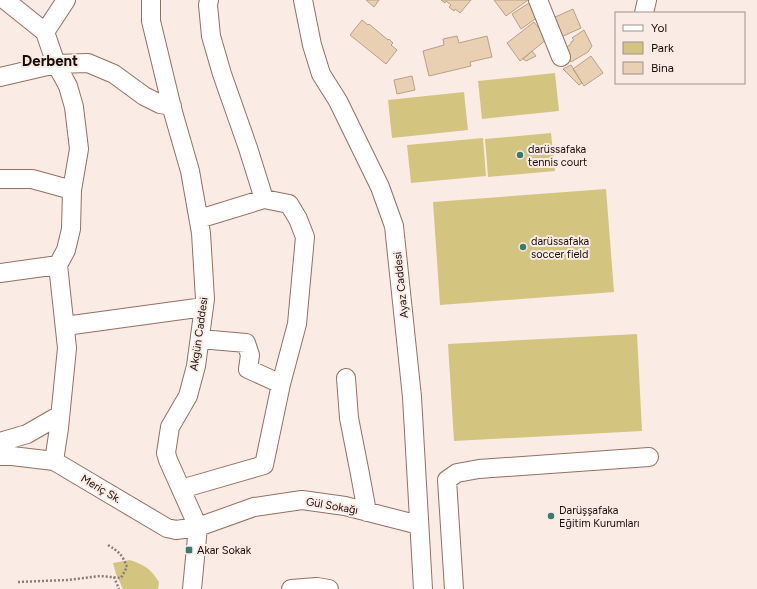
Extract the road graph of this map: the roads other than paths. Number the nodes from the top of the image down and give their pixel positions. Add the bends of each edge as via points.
1 (5, 0) edge
2 (66, 0) edge
3 (151, 0) edge
4 (209, 0) edge
5 (303, 0) edge
6 (538, 0) edge
7 (647, 0) edge
8 (644, 12) edge
9 (45, 32) junction
10 (561, 57) dead end
11 (56, 64) junction
12 (0, 77) edge
13 (172, 106) junction
14 (0, 179) edge
15 (72, 190) junction
16 (264, 199) junction
17 (199, 219) junction
18 (58, 265) junction
19 (0, 273) edge
20 (204, 307) junction
21 (65, 326) junction
22 (200, 339) junction
23 (346, 378) dead end
24 (281, 384) junction
25 (60, 415) junction
26 (0, 442) edge
27 (0, 456) edge
28 (649, 457) dead end
29 (54, 461) junction
30 (181, 488) junction
31 (367, 512) junction
32 (419, 525) junction
33 (198, 527) junction
34 (192, 589) edge
35 (290, 589) edge
36 (329, 589) edge
37 (423, 589) edge
38 (454, 589) edge

1 - 9 street
2 - 9 street
3 - 13 street, Akgün Caddesi via 151,21
4 - 16 street via 212,36 222,74
5 - 32 street, Ayaz Caddesi via 321,74 338,101 380,187 394,226 412,397
6 - 10 street
7 - 8 street
9 - 11 street
11 - 12 street
11 - 13 street via 88,63 114,74 144,96 160,104
11 - 15 street via 68,86 74,108 79,149
13 - 17 street, Akgün Caddesi via 190,171
14 - 15 street via 32,179
15 - 18 street via 71,229 66,250
16 - 17 street
16 - 24 street via 289,204 305,237 297,324
17 - 20 street, Akgün Caddesi via 202,233
18 - 19 street
18 - 21 street
20 - 21 street
20 - 22 street, Akgün Caddesi
21 - 25 street via 67,348
22 - 24 street via 246,343 250,355 248,369
22 - 30 street, Akgün Caddesi via 188,396 170,427 166,453
23 - 31 street via 349,418
24 - 30 street via 264,465
25 - 26 street via 27,434
25 - 29 street
27 - 29 street, Meriç Sk.
28 - 38 street via 479,469 456,473 446,480
29 - 33 street, Meriç Sk. via 167,528 176,530
30 - 33 street, Akgün Caddesi
31 - 32 street, Gül Sokağı
31 - 33 street, Gül Sokağı via 302,500 254,507
32 - 37 street, Ayaz Caddesi
33 - 34 street, Akgün Caddesi
35 - 36 street

